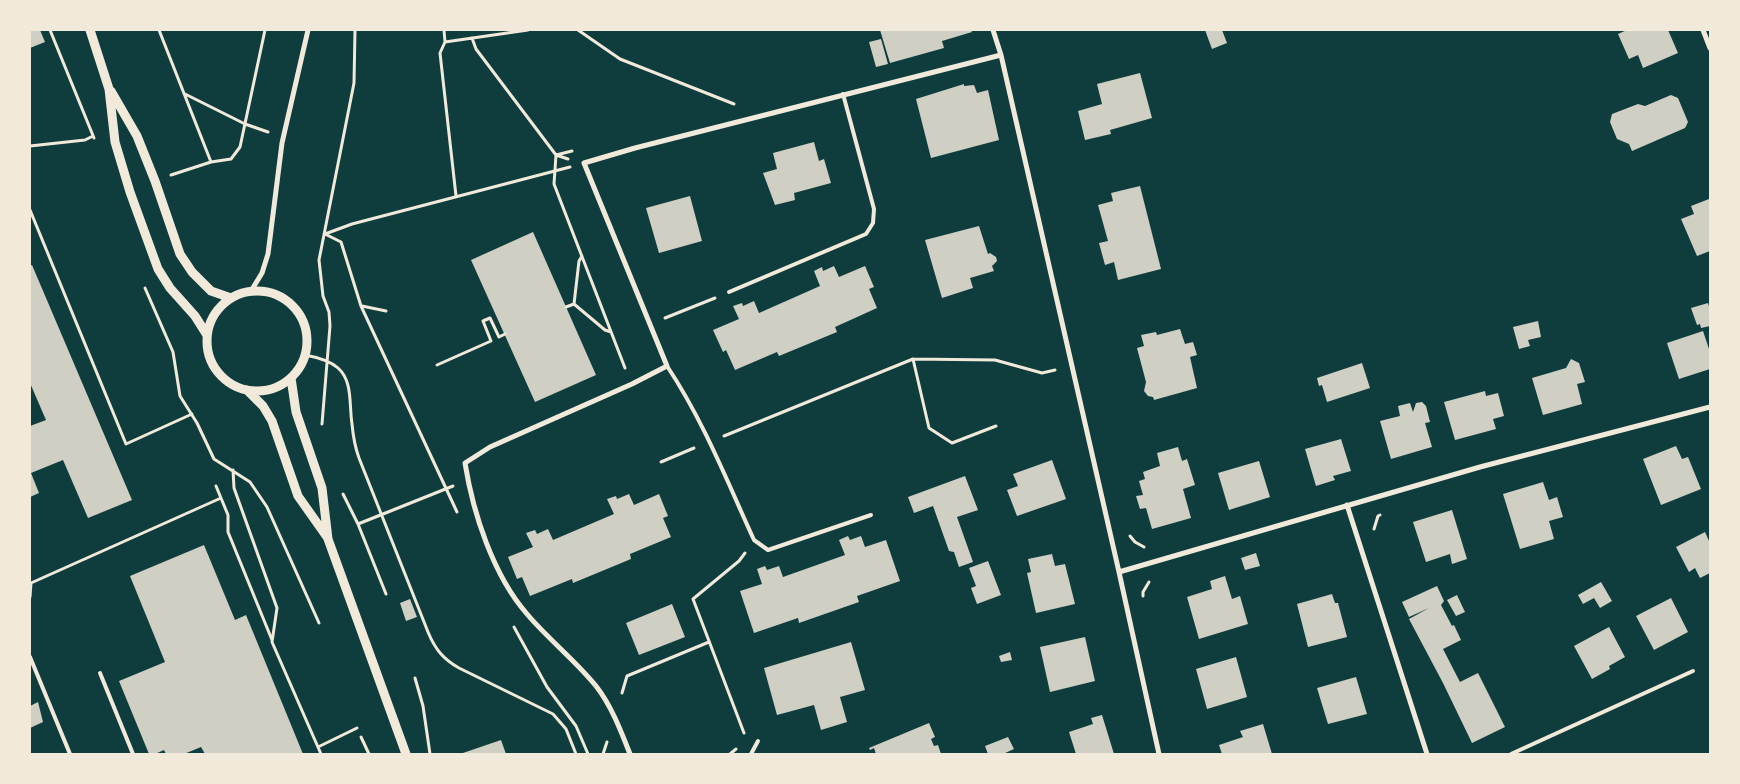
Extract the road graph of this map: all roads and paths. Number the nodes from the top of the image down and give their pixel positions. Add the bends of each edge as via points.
1 (50, 30) edge
2 (90, 30) edge
3 (160, 30) edge
4 (266, 30) edge
5 (308, 30) edge
6 (355, 30) edge
7 (444, 30) edge
8 (528, 30) edge
9 (578, 30) edge
10 (993, 30) edge
11 (1703, 30) edge
12 (472, 38) junction
13 (446, 42) junction
14 (1710, 48) edge
15 (1000, 55) junction
16 (109, 89) junction
17 (185, 94) junction
18 (843, 94) junction
19 (753, 118) junction
20 (245, 124) junction
21 (93, 136) junction
22 (96, 145) dead end
23 (30, 146) edge
24 (556, 155) junction
25 (211, 162) junction
26 (584, 164) junction
27 (554, 171) junction
28 (162, 178) dead end
29 (456, 196) junction
30 (30, 210) edge
31 (325, 234) junction
32 (582, 256) junction
33 (144, 285) dead end
34 (251, 291) junction
35 (729, 292) dead end
36 (231, 298) junction
37 (709, 300) dead end
38 (574, 304) junction
39 (361, 306) dead end
40 (566, 307) dead end
41 (386, 311) dead end
42 (664, 319) dead end
43 (611, 332) junction
44 (505, 334) dead end
45 (207, 335) junction
46 (305, 355) junction
47 (913, 359) junction
48 (1053, 360) dead end
49 (328, 362) junction
50 (437, 365) dead end
51 (667, 366) junction
52 (1052, 371) dead end
53 (291, 378) junction
54 (1058, 379) dead end
55 (632, 384) junction
56 (247, 390) junction
57 (1710, 407) edge
58 (192, 414) junction
59 (996, 426) dead end
60 (321, 427) dead end
61 (710, 442) junction
62 (661, 462) dead end
63 (233, 469) junction
64 (216, 486) dead end
65 (340, 489) dead end
66 (446, 489) dead end
67 (221, 498) junction
68 (1347, 504) junction
69 (1384, 512) dead end
70 (381, 515) junction
71 (870, 515) dead end
72 (358, 524) junction
73 (1375, 532) dead end
74 (1128, 533) dead end
75 (328, 539) junction
76 (1148, 547) dead end
77 (739, 561) dead end
78 (1119, 572) junction
79 (1156, 578) dead end
80 (31, 583) edge
81 (386, 594) dead end
82 (30, 597) edge
83 (1143, 599) dead end
84 (319, 624) dead end
85 (272, 642) junction
86 (709, 642) junction
87 (30, 657) edge
88 (1693, 671) dead end
89 (100, 673) dead end
90 (415, 678) dead end
91 (615, 720) junction
92 (358, 728) dead end
93 (745, 736) dead end
94 (361, 737) dead end
95 (741, 742) dead end
96 (758, 742) dead end
97 (318, 747) junction
98 (70, 754) edge
99 (133, 754) edge
100 (321, 754) edge
101 (369, 754) edge
102 (406, 754) edge
103 (430, 754) edge
104 (576, 754) edge
105 (604, 754) edge
106 (630, 754) edge
107 (730, 754) edge
108 (751, 754) edge
109 (1159, 754) edge
110 (1427, 754) edge
111 (1512, 754) edge

1 - 21 path
2 - 16 street
3 - 17 path
4 - 20 path
5 - 34 street via 282,143 268,254
6 - 31 path via 354,84
7 - 13 path
8 - 12 path
9 - 19 path via 620,59 740,107
10 - 15 street
11 - 14 street
12 - 13 path
12 - 24 path via 476,49
13 - 29 path via 440,52
15 - 18 street
15 - 78 street
16 - 36 street via 137,136 180,254 192,272 212,291
16 - 45 street via 115,142 158,269
17 - 20 path
17 - 25 path
18 - 19 street
18 - 35 lane via 874,209 873,223 866,234
19 - 26 street
20 - 25 path via 240,147 231,159
21 - 22 path
21 - 23 path via 85,140
24 - 26 path
24 - 27 path
25 - 28 path
26 - 27 path
26 - 51 street
27 - 29 path
27 - 32 path via 554,184
29 - 31 path
30 - 58 path via 126,444
31 - 49 path via 319,260 323,296 329,312
32 - 38 path
32 - 43 path
33 - 58 path via 173,352 180,396
34 - 36 street
34 - 46 street via 271,293 289,302 301,317 306,336
36 - 45 street via 214,314
37 - 42 path
38 - 40 path
38 - 43 path
39 - 41 path
43 - 55 path
44 - 50 path via 499,337 490,318 483,321 491,340
45 - 56 street via 207,348 218,372 230,384
46 - 49 path
46 - 53 street
47 - 52 path via 995,360 1042,373
47 - 59 path via 929,428 952,444
47 - 61 path
48 - 54 path
49 - 60 path
49 - 70 path via 339,369 347,382 356,449
51 - 55 street
51 - 61 lane
53 - 56 street via 270,390
53 - 75 street via 296,412 322,488
55 - 91 street via 490,447 465,463 482,533 503,580 526,613 597,687
56 - 75 street via 272,421 298,496
57 - 68 street
58 - 63 path via 214,459
61 - 62 path
61 - 71 lane via 754,540 768,550
63 - 84 path via 250,482 267,506
63 - 85 path via 234,488 277,608
64 - 67 path
65 - 72 path
66 - 70 path
67 - 80 path
67 - 85 path via 228,515 228,532
68 - 78 street
68 - 110 street
69 - 73 path via 1378,516
70 - 72 path
70 - 104 path via 428,632 442,656 459,668 553,714 566,729
72 - 81 path
74 - 76 path via 1135,542
75 - 102 street
77 - 86 path via 693,599
78 - 109 street
79 - 83 path via 1148,582
80 - 82 path
85 - 97 path
86 - 91 path via 627,676
86 - 93 path
87 - 98 lane
88 - 111 lane
89 - 99 lane
90 - 103 path
91 - 105 path
91 - 106 street
92 - 97 path
94 - 101 path
95 - 107 path
96 - 108 lane
97 - 100 path

